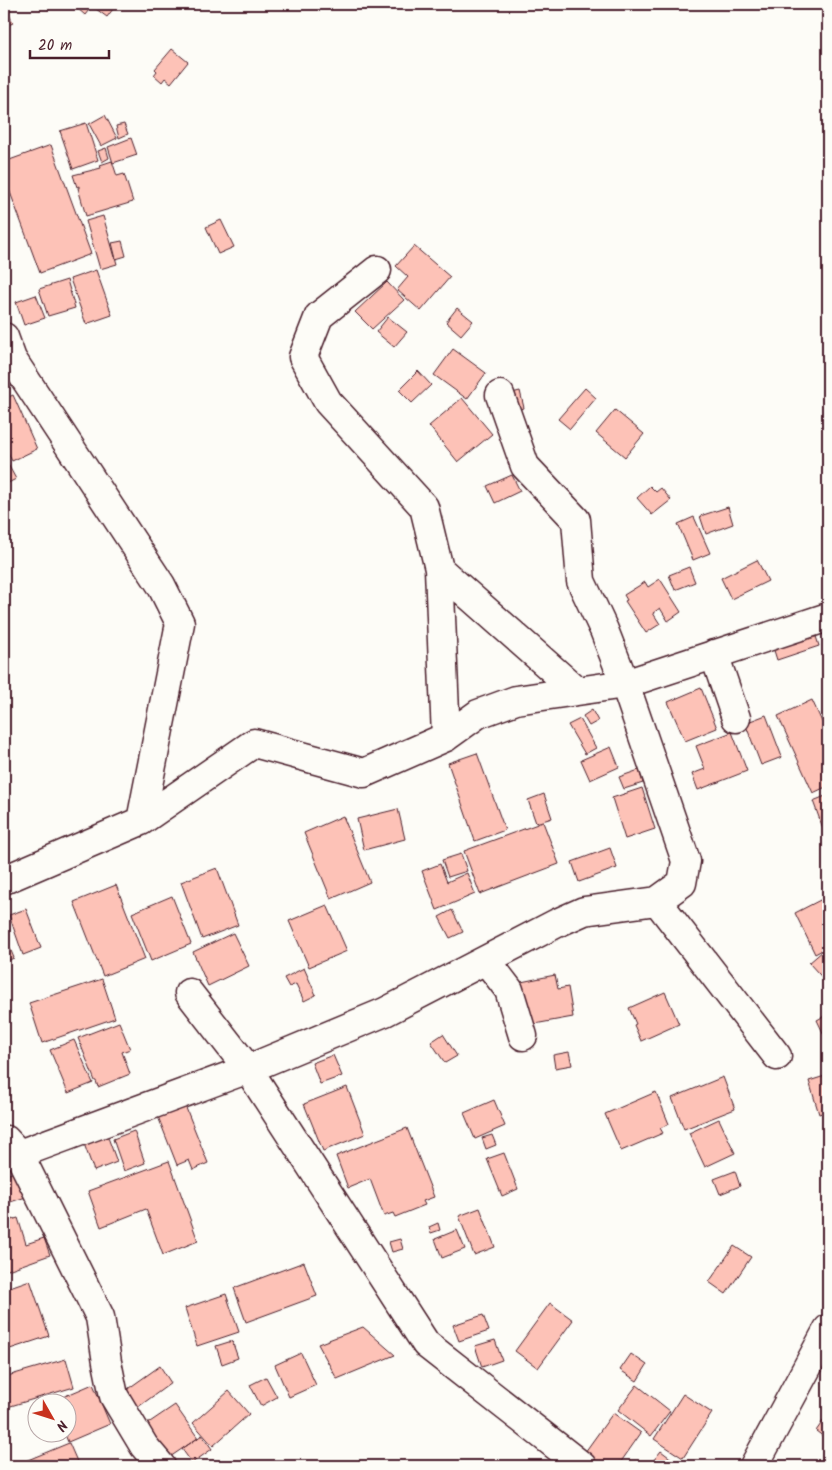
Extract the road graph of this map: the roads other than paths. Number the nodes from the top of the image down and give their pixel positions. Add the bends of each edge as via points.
1 (377, 270) dead end
2 (4, 337) edge
3 (500, 395) dead end
4 (439, 569) junction
5 (828, 617) edge
6 (714, 654) junction
7 (626, 684) junction
8 (577, 691) junction
9 (736, 718) dead end
10 (446, 738) junction
11 (141, 821) junction
12 (4, 880) edge
13 (657, 901) junction
14 (486, 960) junction
15 (189, 993) dead end
16 (523, 1036) dead end
17 (778, 1056) dead end
18 (248, 1068) junction
19 (9, 1148) edge
20 (828, 1329) edge
21 (161, 1466) edge
22 (582, 1466) edge
23 (754, 1466) edge

1 - 4 street via 319,316 303,357 328,402 424,507
2 - 11 street via 12,358 160,585 180,624
3 - 7 street via 524,466 576,520 581,581
4 - 8 street
4 - 10 street
5 - 6 street
6 - 7 street
6 - 9 street
7 - 8 street
7 - 13 street via 686,861 682,883
8 - 10 street via 516,700 478,714
10 - 11 street via 364,773 254,743
11 - 12 street
13 - 14 street via 584,911
13 - 17 street
14 - 16 street via 509,990
14 - 18 street via 385,1012
15 - 18 street
18 - 19 street
18 - 22 street via 426,1344
19 - 21 street via 100,1317 114,1396 144,1446
20 - 23 street

